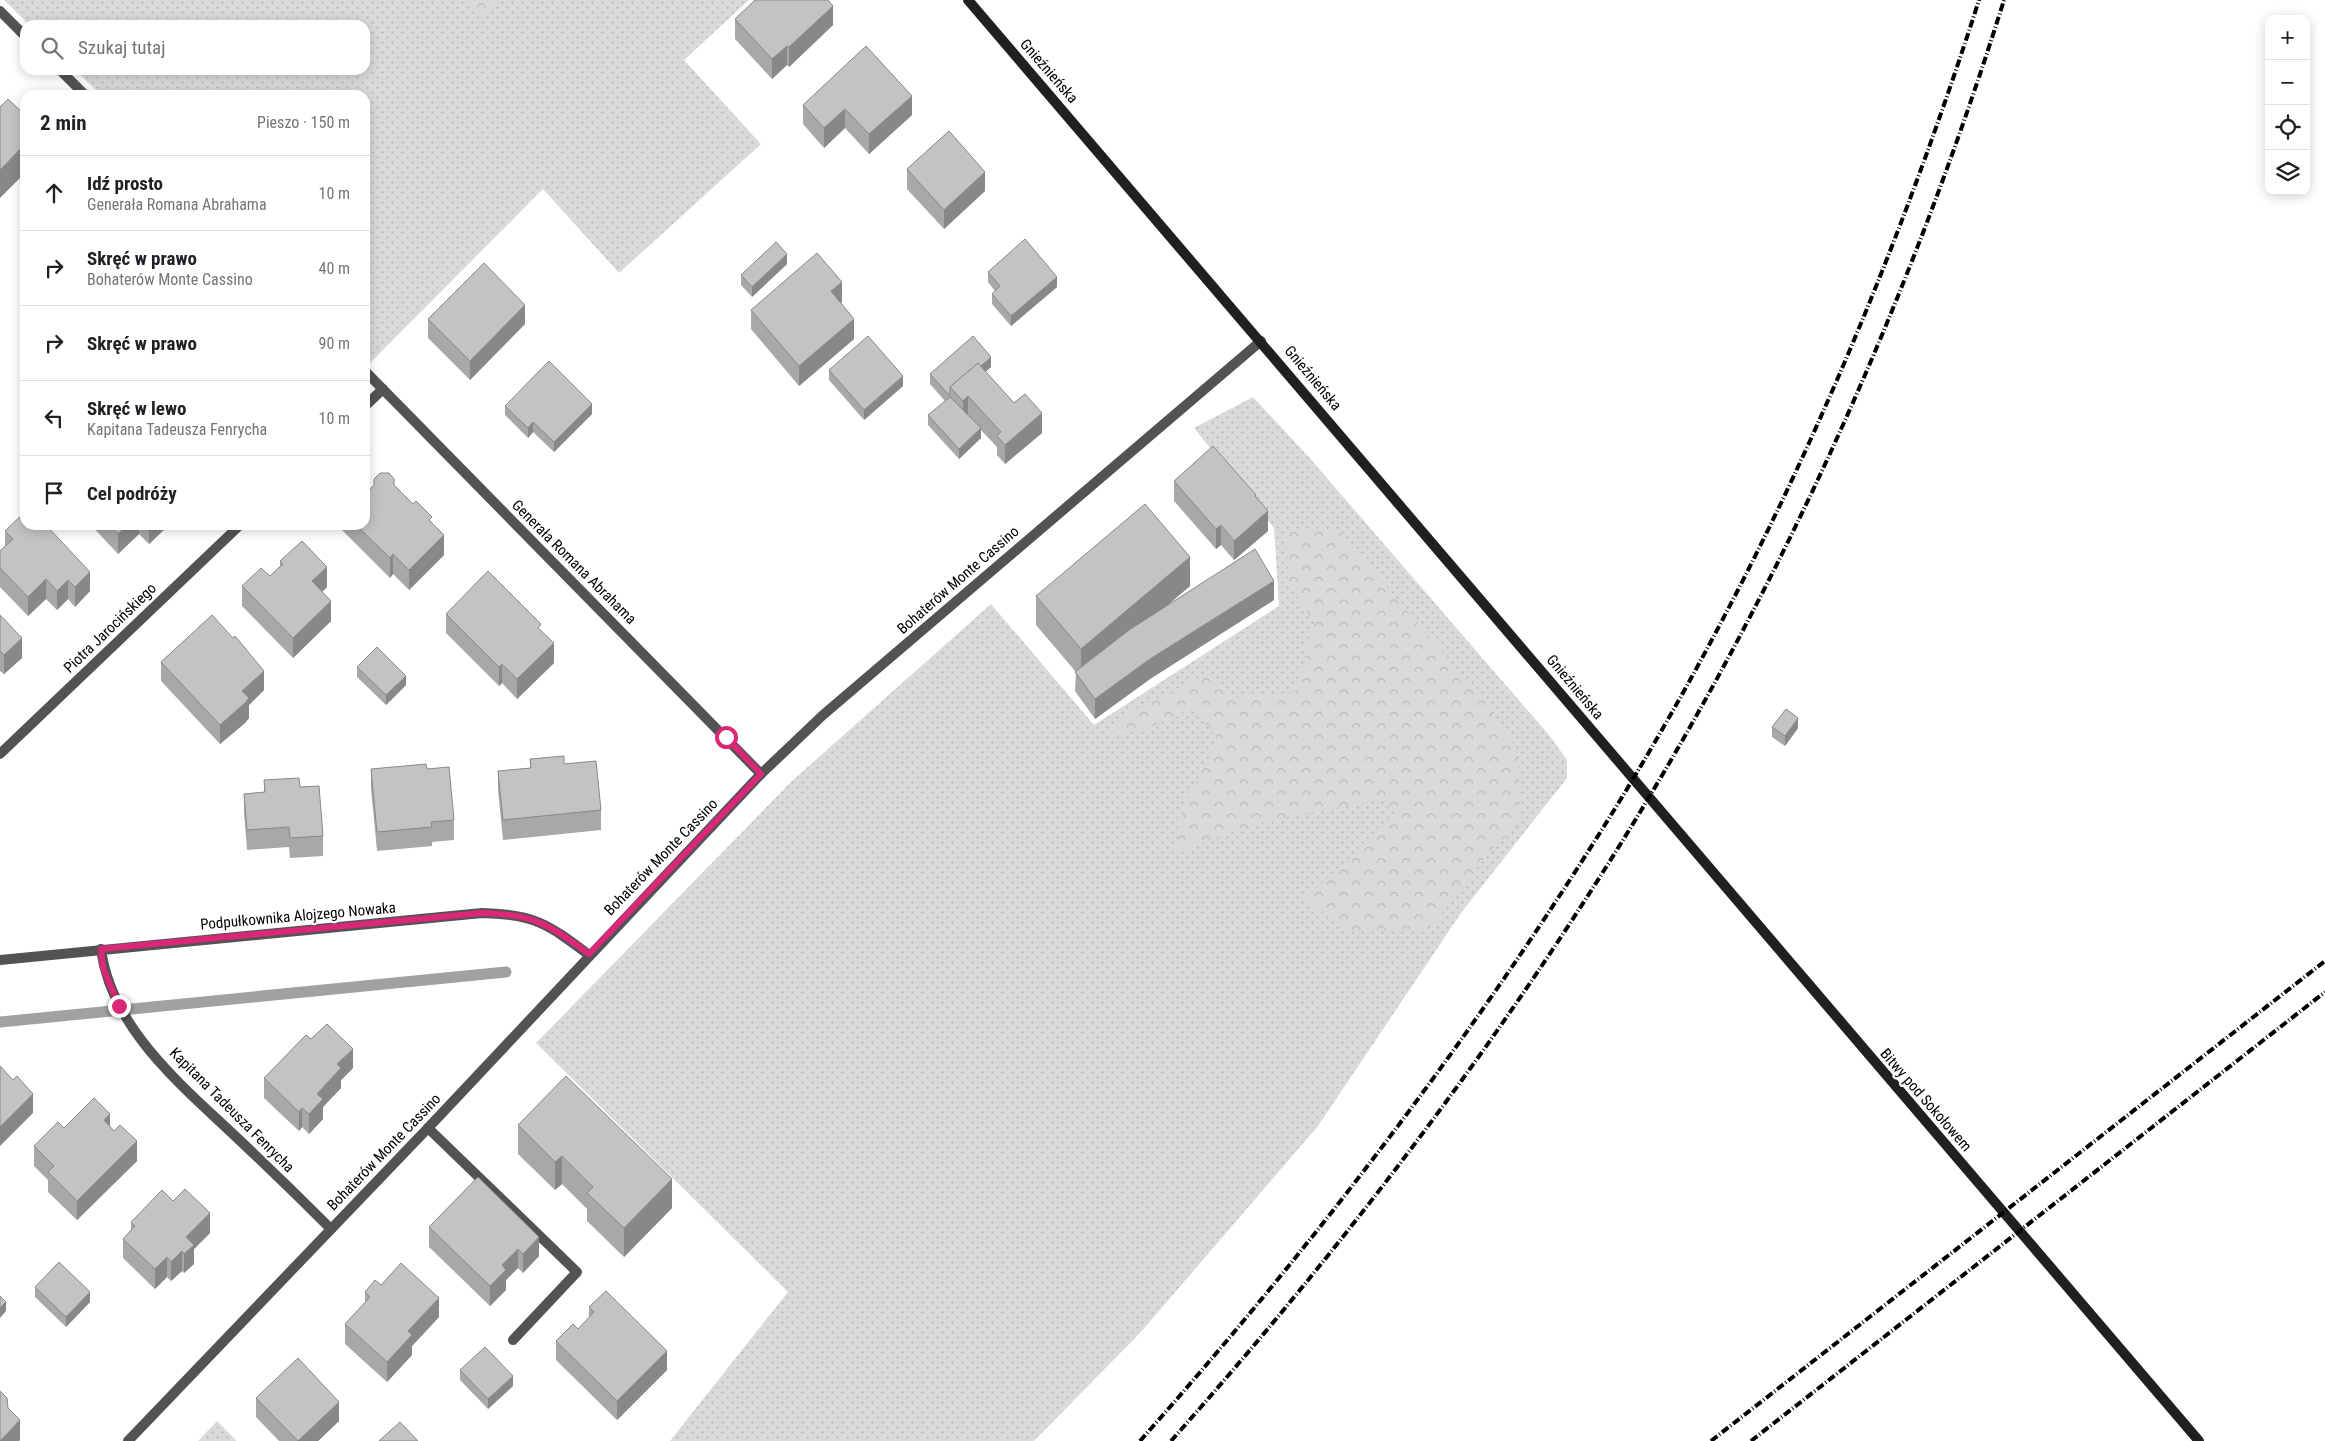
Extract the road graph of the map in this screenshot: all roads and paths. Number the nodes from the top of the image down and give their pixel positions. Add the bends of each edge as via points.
1 (968, 0) edge
2 (0, 11) edge
3 (20, 31) edge
4 (65, 75) edge
5 (80, 90) edge
6 (1261, 341) junction
7 (370, 376) edge
8 (383, 389) junction
9 (370, 401) edge
10 (235, 530) edge
11 (0, 754) edge
12 (761, 774) junction
13 (1633, 778) joint
14 (101, 949) junction
15 (589, 954) junction
16 (0, 960) edge
17 (428, 1128) junction
18 (331, 1229) junction
19 (513, 1340) dead end
20 (128, 1441) edge
21 (2199, 1441) edge

1 - 6 street, Gnieźnieńska
2 - 3 street
4 - 5 street
6 - 12 street, Bohaterów Monte Cassino via 831,709
6 - 13 street, Gnieźnieńska
7 - 8 street, Generała Romana Abrahama
8 - 9 street
8 - 12 street, Generała Romana Abrahama
10 - 11 street, Piotra Jarocińskiego
12 - 15 street, Bohaterów Monte Cassino
13 - 21 street, Bitwy pod Sokołowem
14 - 15 street, Podpułkownika Alojzego Nowaka via 482,913 509,914 551,926
14 - 16 street, Podpułkownika Alojzego Nowaka
14 - 18 street, Kapitana Tadeusza Fenrycha via 103,968 119,1006 139,1037 173,1077
15 - 17 street, Bohaterów Monte Cassino
17 - 18 street, Bohaterów Monte Cassino
17 - 19 street via 577,1272
18 - 20 street, Bohaterów Monte Cassino

